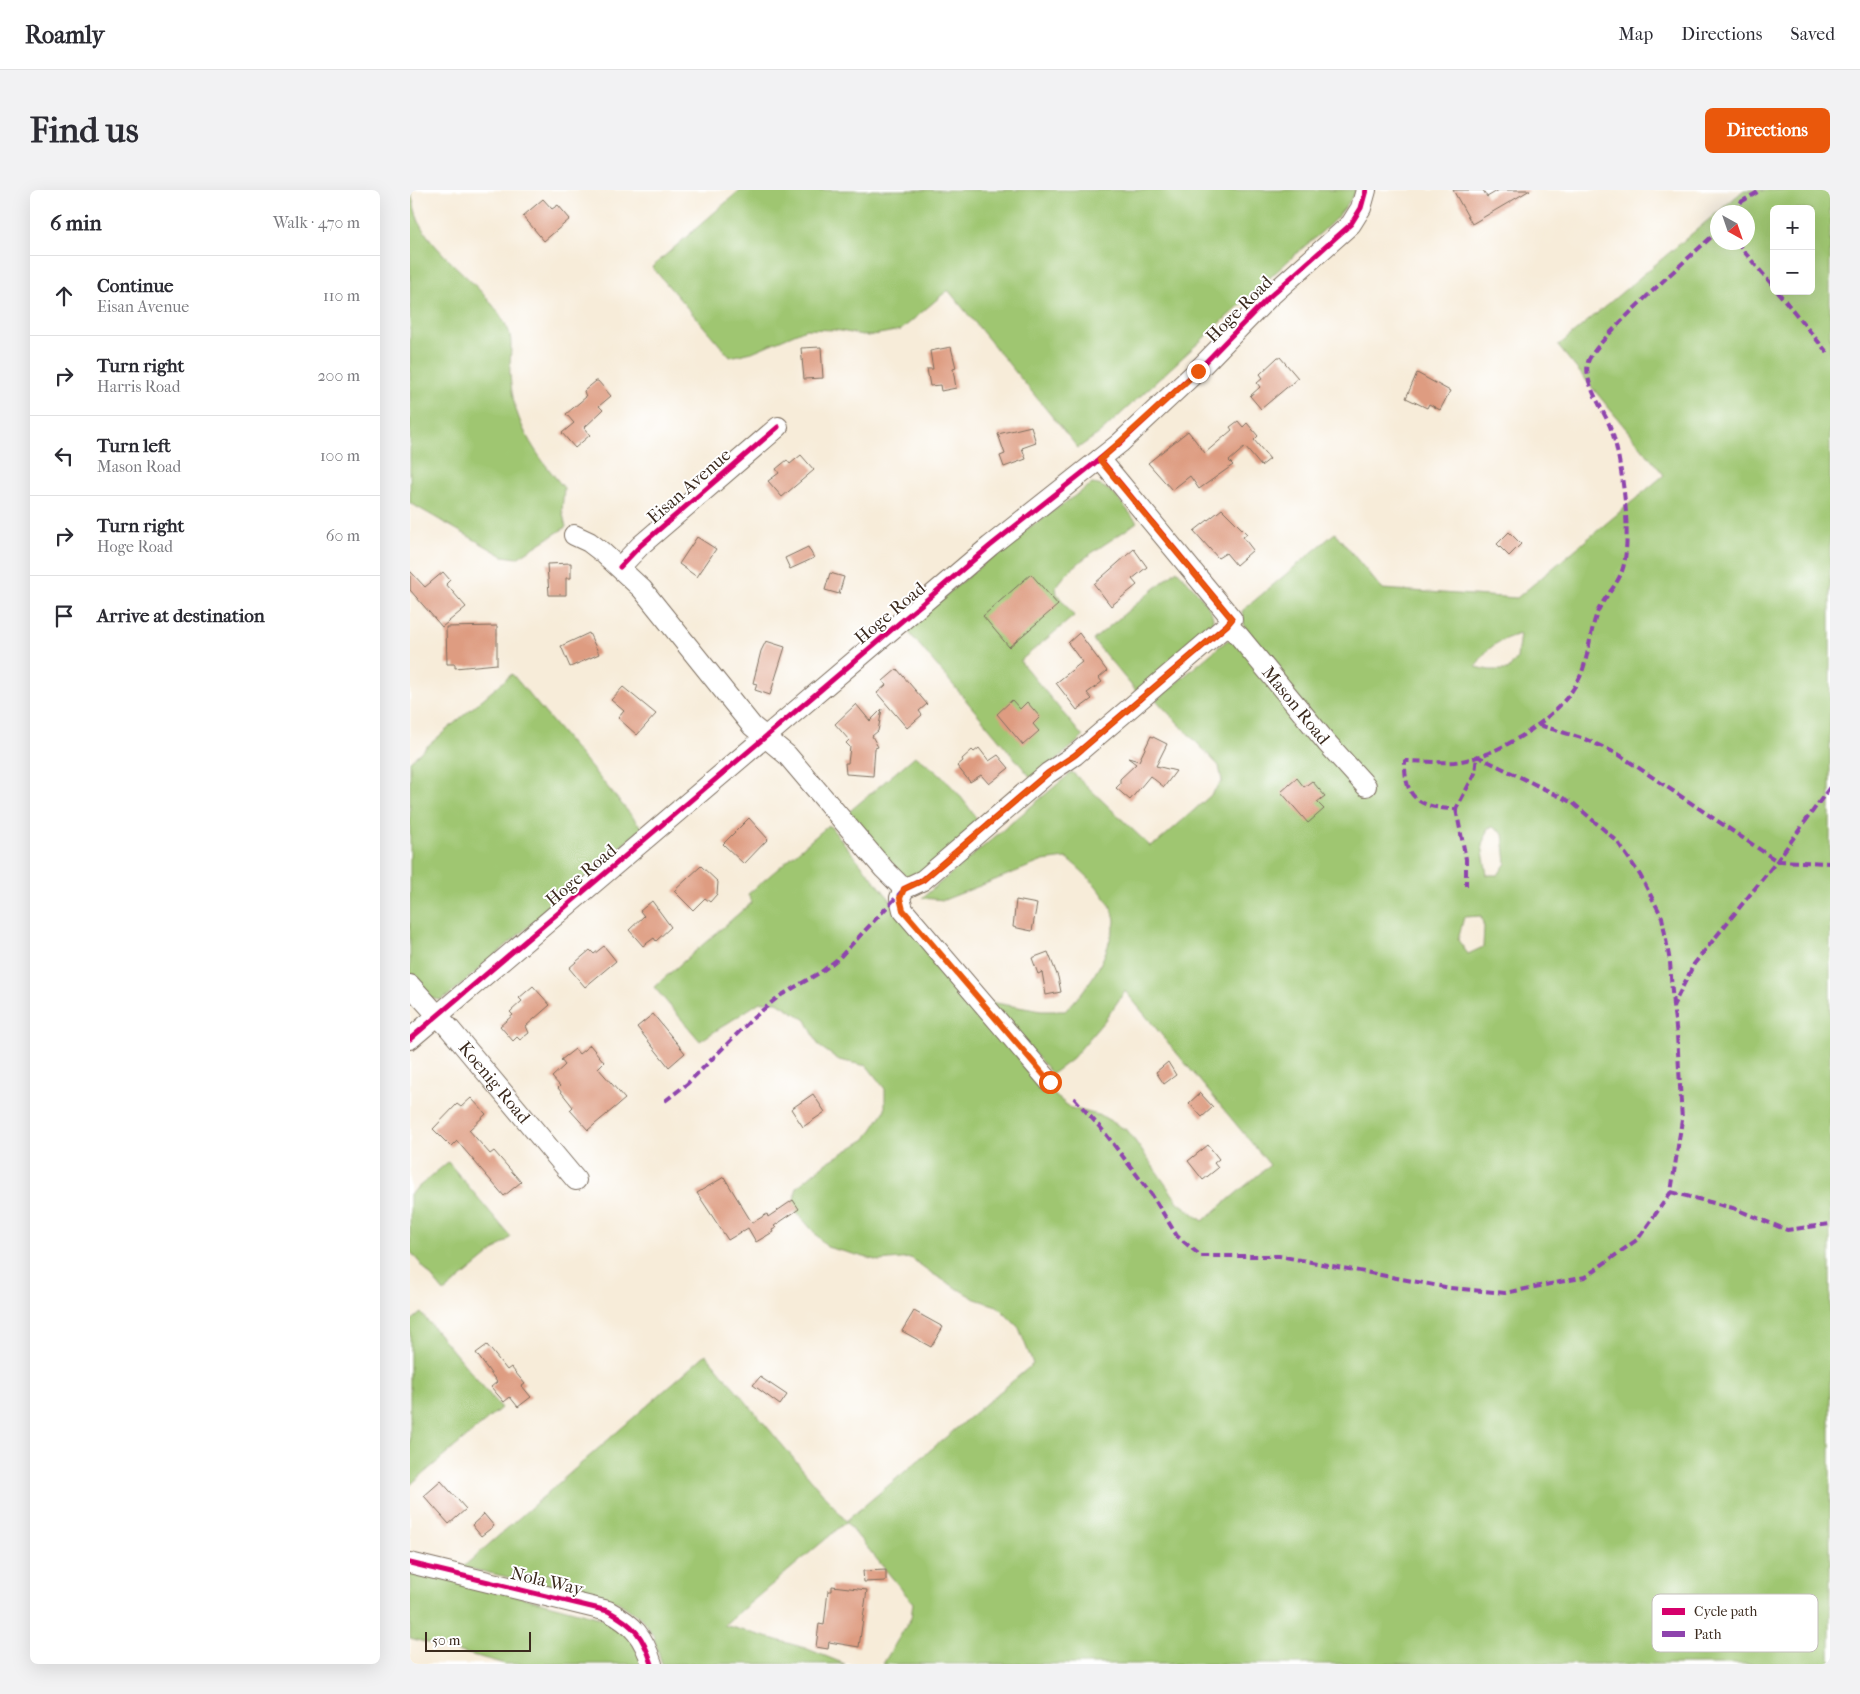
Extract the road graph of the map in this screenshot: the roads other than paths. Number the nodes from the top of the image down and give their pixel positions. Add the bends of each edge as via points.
1 (1366, 190) edge
2 (778, 427) dead end
3 (1100, 460) junction
4 (574, 535) dead end
5 (620, 567) junction
6 (1230, 622) junction
7 (764, 738) junction
8 (1366, 786) dead end
9 (904, 889) junction
10 (410, 985) edge
11 (438, 1016) junction
12 (410, 1039) edge
13 (1050, 1082) dead end
14 (576, 1180) dead end
15 (410, 1562) edge
16 (652, 1664) edge

1 - 3 street, Hoge Road via 1352,224 1274,292 1198,371
2 - 5 street, Eisan Avenue
3 - 6 street, Mason Road
3 - 7 street, Hoge Road via 990,546
4 - 5 street via 590,542
5 - 7 street via 642,589
6 - 8 street, Mason Road via 1327,743
6 - 9 street via 923,880
7 - 9 street via 786,755
7 - 11 street, Hoge Road
9 - 13 street via 900,898 903,910
10 - 11 street, Koenig Road
11 - 12 street, Hoge Road
11 - 14 street, Koenig Road
15 - 16 street, Nola Way via 608,1611 641,1636

